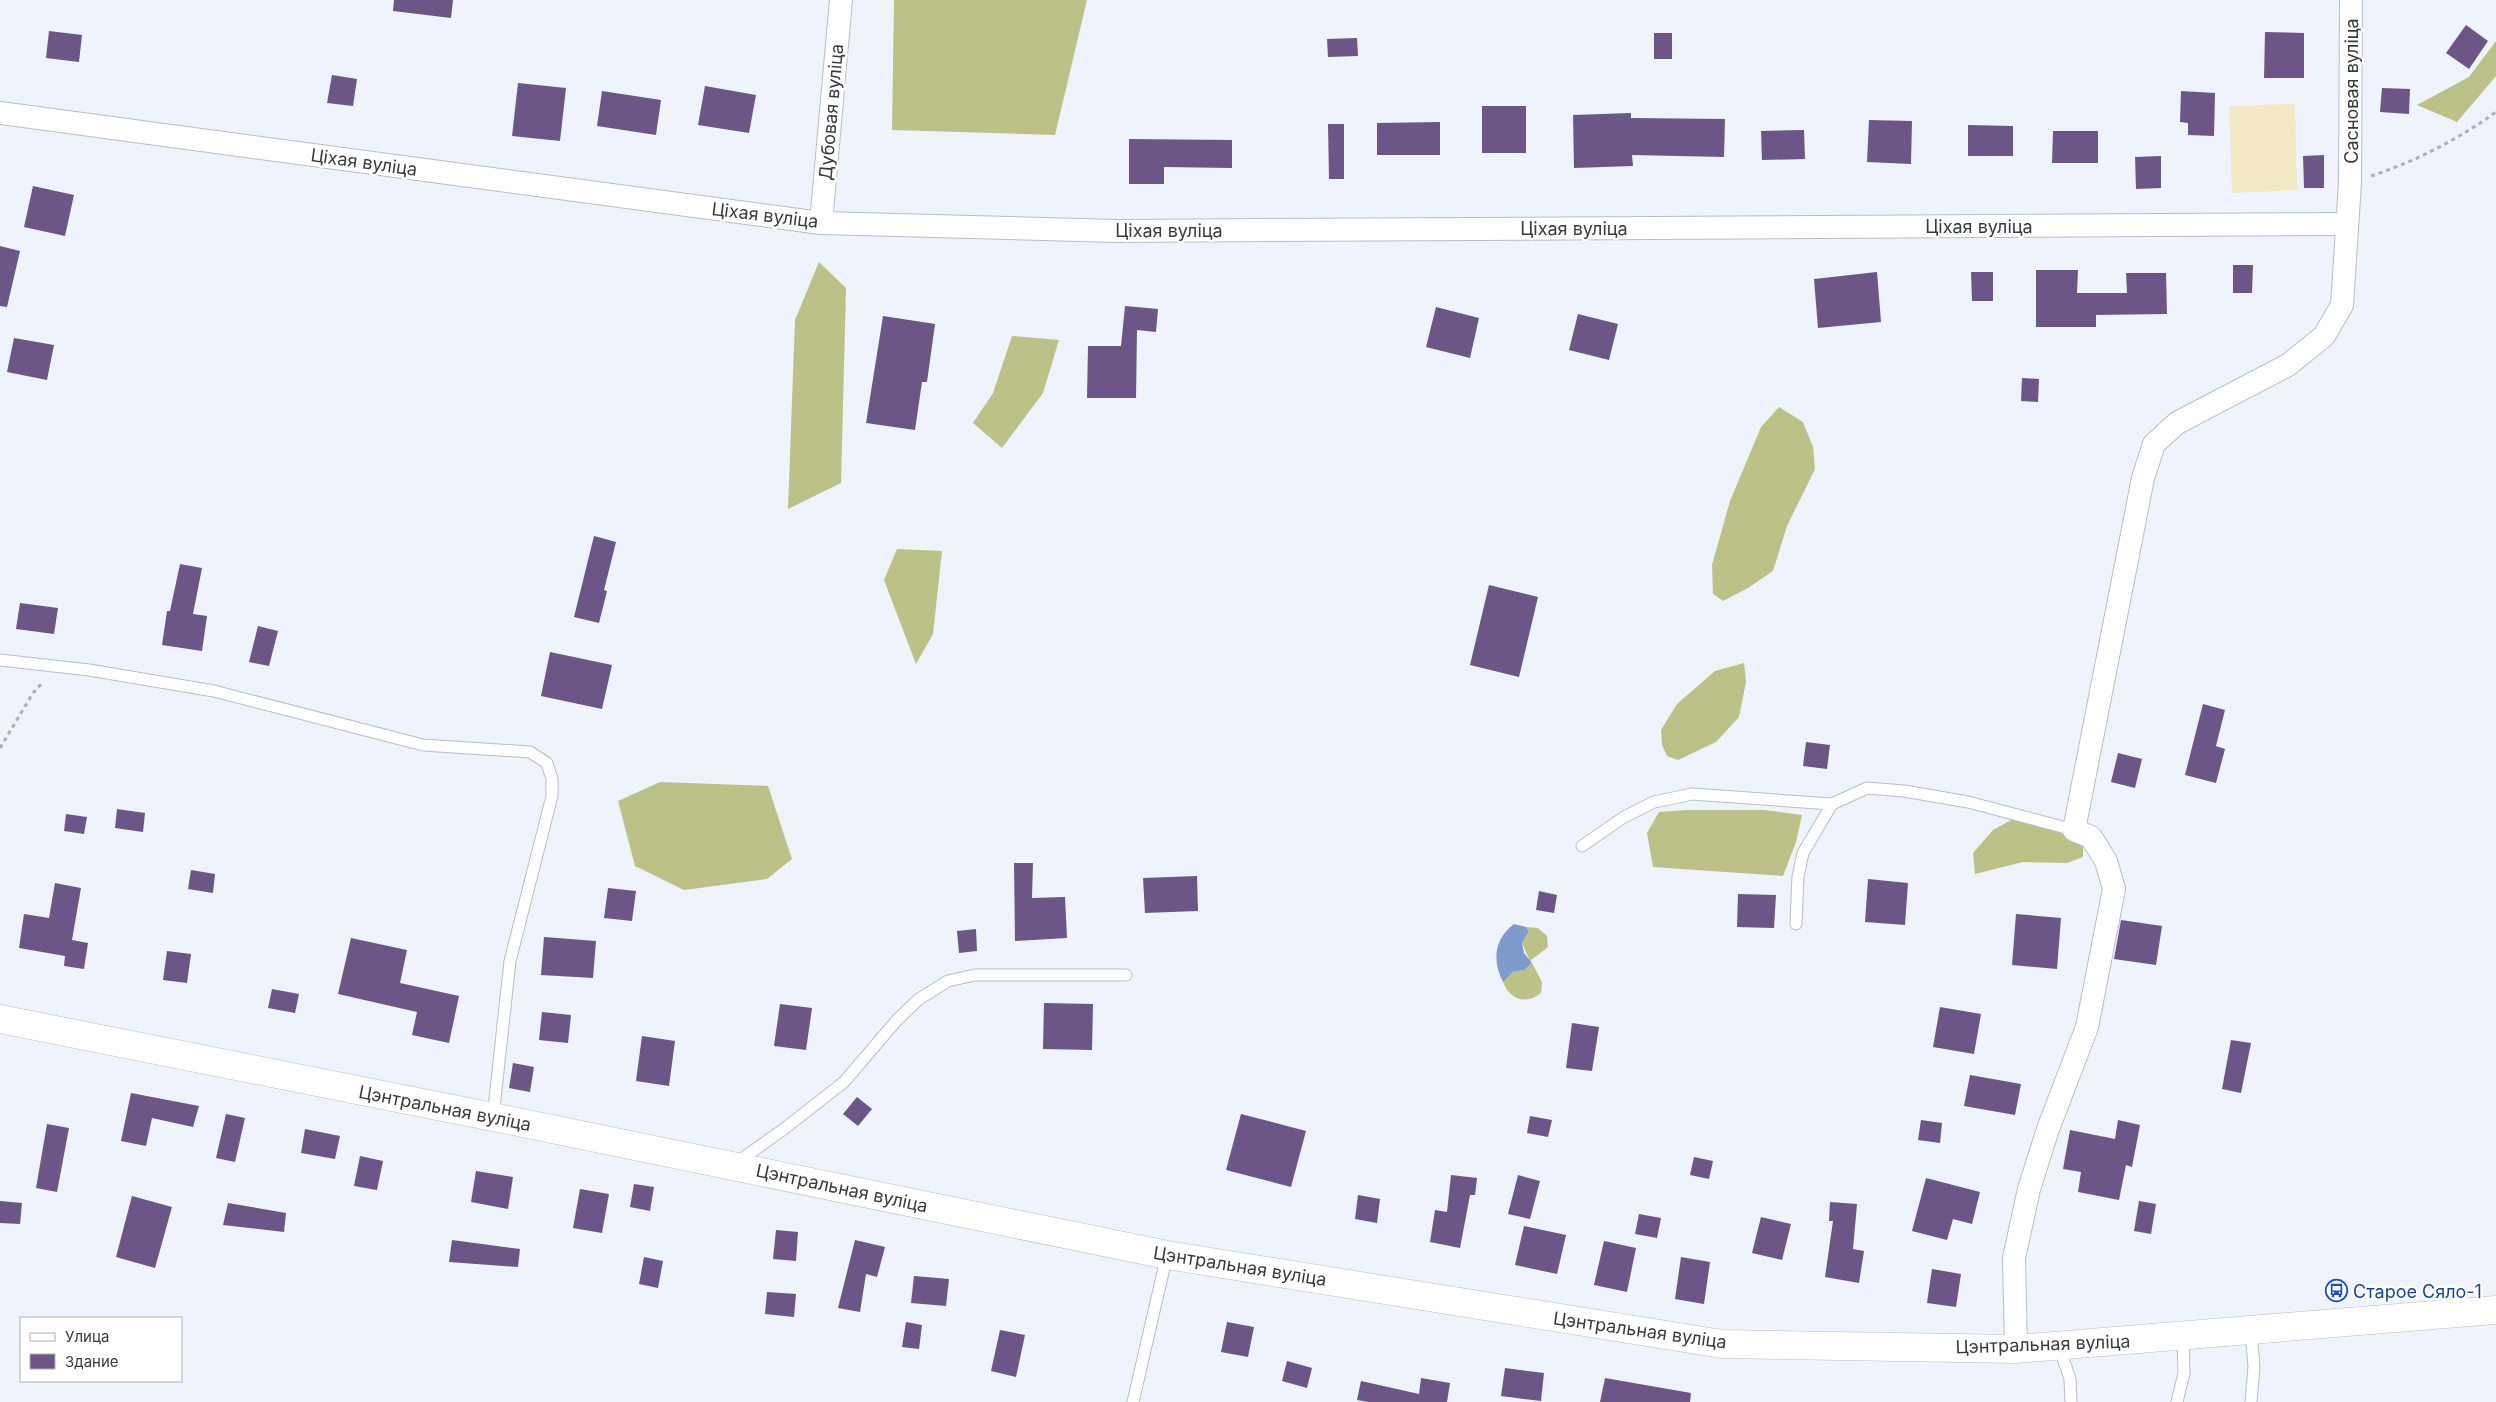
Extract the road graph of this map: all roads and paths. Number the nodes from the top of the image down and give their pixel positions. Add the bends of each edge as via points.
1 (841, 0) edge
2 (2351, 0) edge
3 (2496, 112) edge
4 (0, 113) edge
5 (2350, 183) junction
6 (821, 223) junction
7 (2346, 224) junction
8 (0, 660) edge
9 (58, 666) junction
10 (0, 748) edge
11 (1832, 804) junction
12 (2074, 830) junction
13 (1582, 846) dead end
14 (1796, 924) dead end
15 (1126, 976) dead end
16 (0, 1019) edge
17 (493, 1117) junction
18 (732, 1166) junction
19 (1167, 1255) junction
20 (2496, 1310) edge
21 (2251, 1331) junction
22 (2183, 1336) junction
23 (2059, 1346) junction
24 (2016, 1349) junction
25 (1133, 1402) edge
26 (2071, 1402) edge
27 (2176, 1402) edge
28 (2251, 1402) edge

1 - 6 street, Дубовая вуліца
2 - 5 street, Сасновая вуліца
3 - 5 path via 2462,136 2399,167
4 - 6 street, Ціхая вуліца
5 - 7 street, Сасновая вуліца
6 - 7 street, Ціхая вуліца via 1116,231
7 - 12 street, Сасновая вуліца via 2347,260 2342,305 2324,336 2288,366 2178,423 2154,444 2143,478
8 - 9 lane
9 - 10 path via 33,693
9 - 17 lane via 214,691 423,745 530,752 547,763 552,779 552,796 510,961
11 - 12 lane via 1867,788 1904,790 1968,802
11 - 13 lane via 1692,794 1654,802 1624,817
11 - 14 lane via 1803,853 1798,876
12 - 24 street via 2091,837 2106,861 2114,890 2087,1027 2048,1128 2029,1189 2014,1258
15 - 18 lane via 975,975 948,981 919,999 897,1020 844,1082
16 - 17 street, Цэнтральная вуліца
17 - 18 street, Цэнтральная вуліца
18 - 19 street, Цэнтральная вуліца
19 - 24 street, Цэнтральная вуліца via 1722,1344
19 - 25 lane
20 - 21 street, Цэнтральная вуліца
21 - 22 street, Цэнтральная вуліца
21 - 28 lane via 2254,1366
22 - 23 street, Цэнтральная вуліца
22 - 27 lane via 2184,1373
23 - 24 street, Цэнтральная вуліца
23 - 26 lane via 2070,1379

